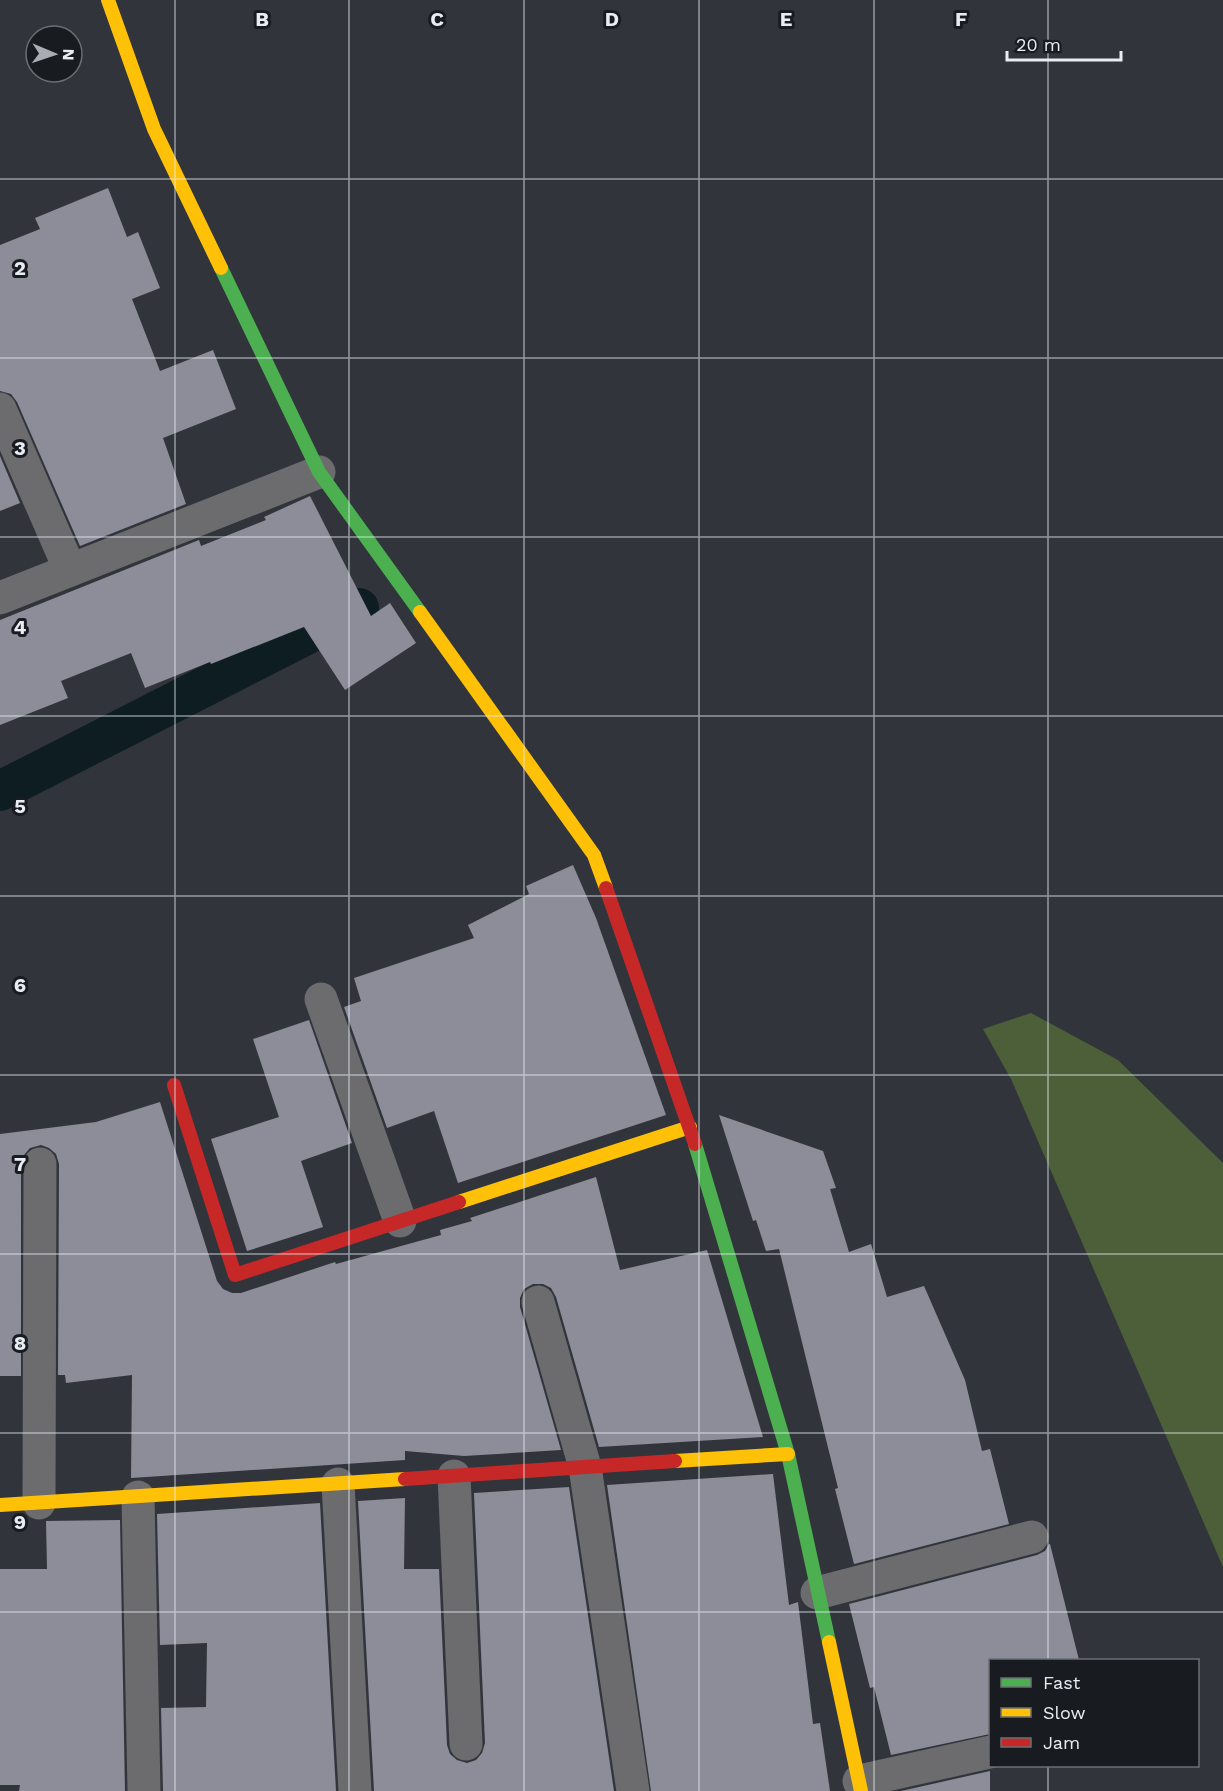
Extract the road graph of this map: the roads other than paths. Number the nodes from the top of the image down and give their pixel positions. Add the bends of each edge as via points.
1 (108, 0) edge
2 (0, 409) edge
3 (319, 472) junction
4 (70, 570) junction
5 (0, 598) edge
6 (321, 999) dead end
7 (174, 1085) dead end
8 (690, 1127) junction
9 (40, 1164) dead end
10 (400, 1221) junction
11 (538, 1302) dead end
12 (788, 1454) junction
13 (585, 1467) junction
14 (454, 1476) junction
15 (338, 1484) junction
16 (138, 1497) junction
17 (39, 1503) junction
18 (0, 1505) edge
19 (1032, 1537) dead end
20 (817, 1593) junction
21 (466, 1744) dead end
22 (989, 1752) edge
23 (860, 1786) edge
24 (144, 1791) edge
25 (355, 1791) edge
26 (633, 1791) edge

1 - 3 street via 154,129
2 - 4 street
3 - 4 street
3 - 8 street via 594,855
4 - 5 street
6 - 10 street
7 - 10 street via 235,1275
8 - 10 street
8 - 12 street
9 - 17 street
11 - 13 street
12 - 13 street
12 - 20 street
13 - 14 street
13 - 26 street
14 - 15 street
14 - 21 street
15 - 16 street
15 - 25 street
16 - 17 street
16 - 24 street
17 - 18 street
19 - 20 street
20 - 23 street
22 - 23 street

